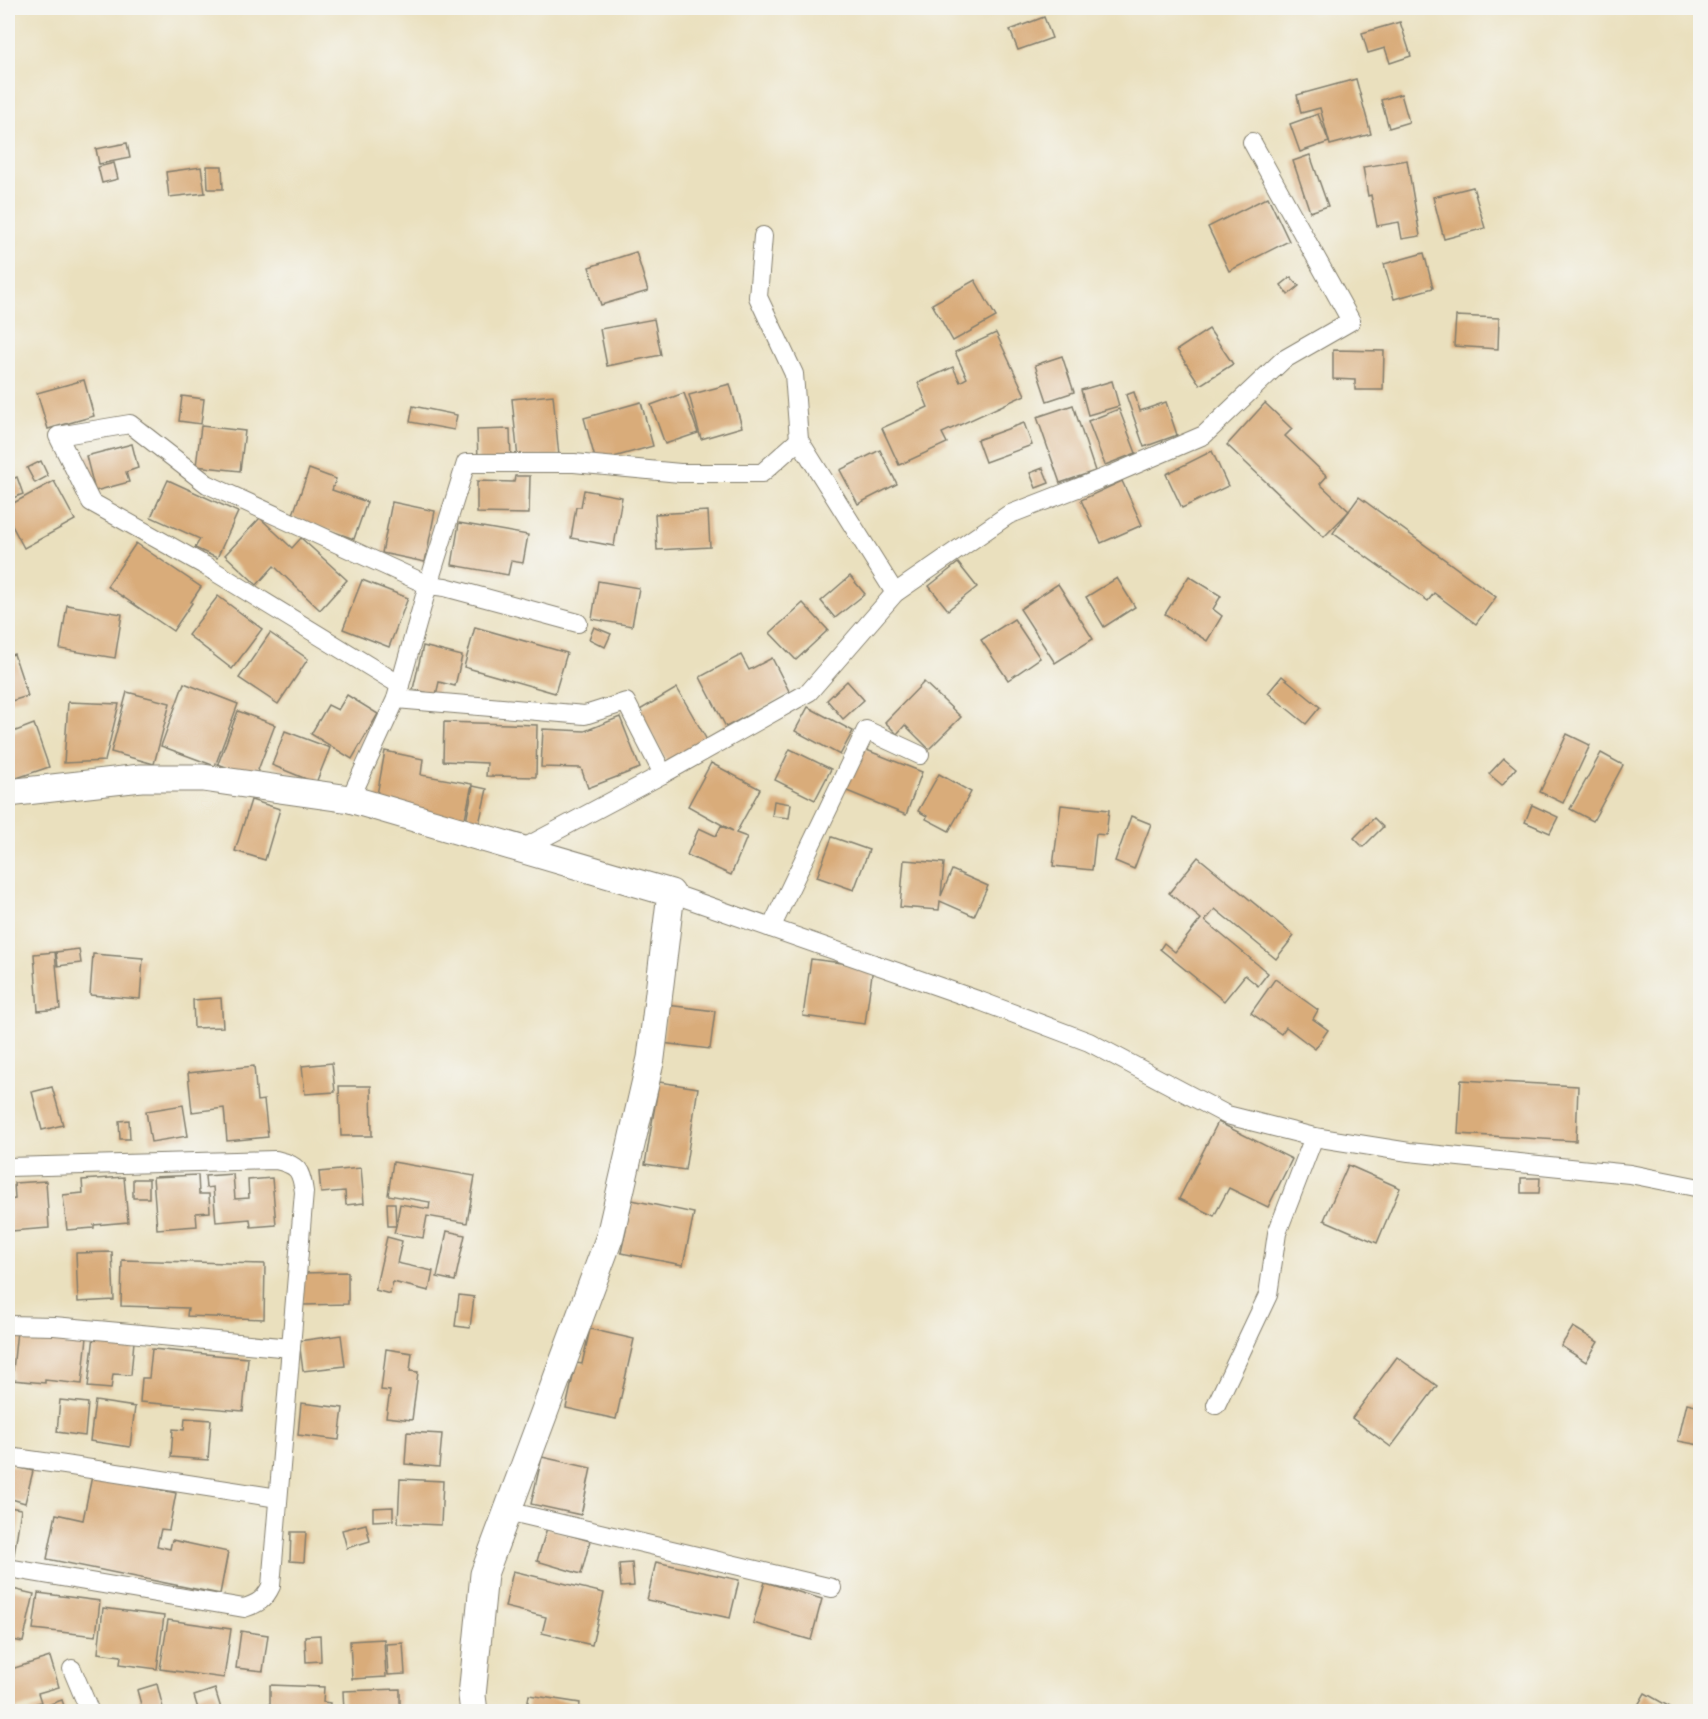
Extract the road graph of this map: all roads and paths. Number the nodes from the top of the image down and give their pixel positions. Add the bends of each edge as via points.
1 (1252, 142) dead end
2 (763, 236) dead end
3 (799, 440) junction
4 (428, 585) junction
5 (895, 593) junction
6 (578, 623) dead end
7 (398, 692) junction
8 (920, 754) dead end
9 (663, 774) junction
10 (8, 793) edge
11 (350, 800) junction
12 (522, 849) junction
13 (671, 893) junction
14 (771, 928) junction
15 (1314, 1137) junction
16 (8, 1167) edge
17 (1701, 1188) edge
18 (8, 1325) edge
19 (291, 1348) junction
20 (1216, 1405) dead end
21 (8, 1458) edge
22 (278, 1498) junction
23 (507, 1511) junction
24 (8, 1568) edge
25 (832, 1588) dead end
26 (72, 1669) dead end
27 (90, 1712) edge
28 (474, 1712) edge

1 - 5 street via 1351,321 1282,360 1204,435 1008,515
2 - 3 street via 758,297 794,374
3 - 4 street via 762,472 680,473 574,463 466,463
3 - 5 street
4 - 6 street via 445,586
4 - 7 street
4 - 7 street via 207,484 130,424 58,436 91,502 204,565
5 - 9 street via 809,692
7 - 9 street via 585,715 626,702
7 - 11 street
8 - 14 street via 866,730
9 - 12 street
10 - 11 street via 141,778 203,778
11 - 12 street
12 - 13 street
13 - 14 street
13 - 23 street via 651,1058 610,1236
14 - 15 street via 1089,1042 1227,1115
15 - 17 street via 1409,1152 1630,1174
15 - 20 street via 1277,1233 1268,1295
16 - 19 street via 276,1160 290,1163 302,1176 304,1192
18 - 19 street
19 - 22 street
21 - 22 street
22 - 24 street via 272,1586 256,1605 244,1608
23 - 25 street
23 - 28 street via 484,1574 472,1696
26 - 27 street

